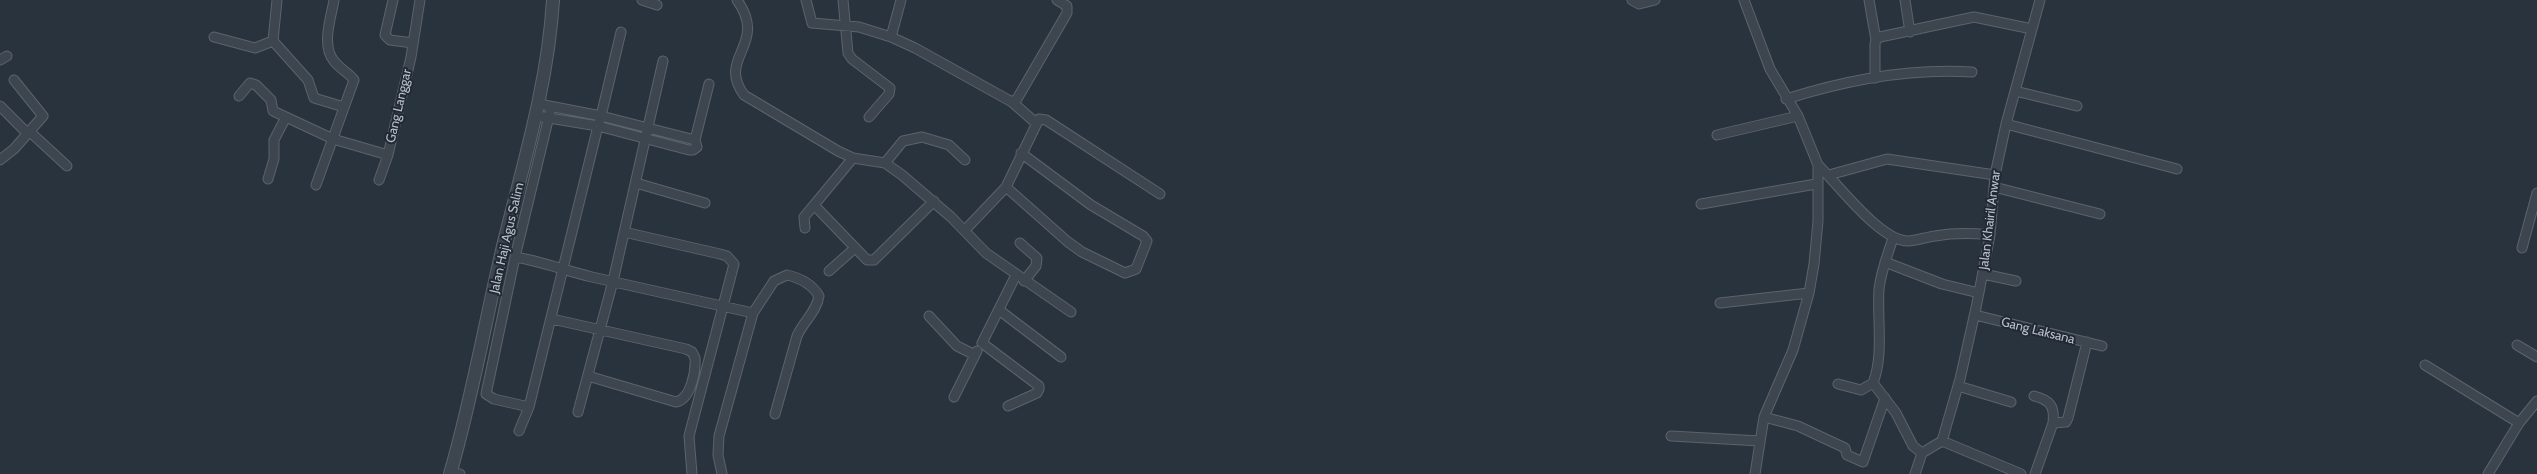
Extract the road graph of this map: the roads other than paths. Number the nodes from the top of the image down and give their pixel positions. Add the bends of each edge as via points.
1 (277, 0) edge
2 (334, 0) edge
3 (393, 0) edge
4 (420, 0) edge
5 (553, 0) edge
6 (642, 0) edge
7 (737, 0) edge
8 (806, 0) edge
9 (843, 0) edge
10 (901, 0) edge
11 (1057, 0) edge
12 (1632, 0) edge
13 (1655, 0) edge
14 (1744, 0) edge
15 (1869, 0) edge
16 (1905, 0) edge
17 (2040, 0) edge
18 (657, 4) dead end
19 (846, 25) junction
20 (2032, 30) junction
21 (621, 32) dead end
22 (1910, 32) junction
23 (214, 37) dead end
24 (891, 37) junction
25 (1876, 40) junction
26 (273, 41) junction
27 (413, 43) junction
28 (663, 61) dead end
29 (1972, 72) dead end
30 (1875, 78) junction
31 (14, 80) dead end
32 (709, 84) dead end
33 (2015, 91) junction
34 (238, 96) dead end
35 (1786, 99) junction
36 (1012, 102) junction
37 (0, 106) edge
38 (2077, 106) dead end
39 (344, 107) junction
40 (541, 112) junction
41 (601, 116) junction
42 (1798, 116) junction
43 (286, 117) junction
44 (869, 117) dead end
45 (1036, 123) junction
46 (2006, 124) junction
47 (598, 126) junction
48 (647, 129) junction
49 (28, 132) junction
50 (1716, 135) dead end
51 (645, 138) junction
52 (333, 139) junction
53 (695, 140) junction
54 (1022, 154) junction
55 (388, 155) junction
56 (853, 158) junction
57 (0, 160) edge
58 (965, 160) dead end
59 (885, 163) junction
60 (1818, 164) junction
61 (67, 166) dead end
62 (2177, 169) dead end
63 (1995, 174) junction
64 (1829, 175) junction
65 (268, 179) dead end
66 (379, 180) dead end
67 (636, 183) junction
68 (1816, 184) junction
69 (316, 185) dead end
70 (1994, 187) junction
71 (1006, 188) junction
72 (2537, 193) edge
73 (1160, 194) dead end
74 (934, 201) junction
75 (705, 203) dead end
76 (1701, 204) dead end
77 (814, 205) junction
78 (2100, 214) dead end
79 (805, 228) dead end
80 (965, 230) junction
81 (624, 232) junction
82 (1990, 235) junction
83 (1893, 238) junction
84 (1020, 243) dead end
85 (855, 248) junction
86 (2522, 248) dead end
87 (515, 257) junction
88 (1885, 262) junction
89 (564, 270) junction
90 (829, 271) dead end
91 (1983, 274) junction
92 (1016, 275) junction
93 (613, 281) junction
94 (1024, 281) junction
95 (2016, 282) dead end
96 (1809, 293) junction
97 (1979, 293) junction
98 (1720, 303) dead end
99 (724, 306) junction
100 (999, 310) junction
101 (1071, 312) dead end
102 (753, 313) junction
103 (1975, 315) junction
104 (930, 316) dead end
105 (552, 319) junction
106 (601, 330) junction
107 (2086, 342) junction
108 (982, 343) junction
109 (2517, 345) dead end
110 (2102, 346) dead end
111 (975, 355) junction
112 (1061, 357) dead end
113 (2537, 357) edge
114 (2425, 364) dead end
115 (588, 376) junction
116 (1873, 383) junction
117 (1838, 384) dead end
118 (1958, 386) junction
119 (2034, 396) dead end
120 (954, 397) dead end
121 (1885, 398) junction
122 (2537, 401) edge
123 (2011, 402) dead end
124 (1008, 406) dead end
125 (529, 407) junction
126 (578, 412) dead end
127 (775, 414) dead end
128 (1764, 417) junction
129 (2053, 423) junction
130 (2519, 423) junction
131 (519, 431) dead end
132 (1671, 436) dead end
133 (1760, 440) junction
134 (1942, 441) junction
135 (1922, 453) junction
136 (454, 474) edge
137 (692, 474) edge
138 (722, 474) edge
139 (1755, 474) edge
140 (1915, 474) edge
141 (2021, 474) edge
142 (2035, 474) edge
143 (2488, 474) edge

1 - 26 street
2 - 39 street via 328,52 343,72 354,79
3 - 27 street via 385,35 390,40
4 - 27 street, Gang Langgar
5 - 40 street, Jalan Haji Agus Salim
6 - 18 street
7 - 56 street via 749,27 748,37 734,74 744,95
8 - 19 street via 812,23
9 - 19 street
10 - 24 street
11 - 36 street via 1067,6 1067,13 1017,99
12 - 13 street via 1639,4
14 - 35 street via 1770,69
15 - 25 street
16 - 22 street
17 - 20 street, Jalan Khairil Anwar
19 - 24 street
19 - 44 street via 846,48 852,59 890,88 889,94
20 - 22 street via 1974,17
20 - 33 street, Jalan Khairil Anwar
21 - 41 street
22 - 25 street via 1880,37
23 - 26 street via 255,48
24 - 36 street
25 - 30 street
26 - 39 street via 308,80 314,98
27 - 55 street, Gang Langgar
28 - 48 street
29 - 30 street via 1946,71
30 - 35 street via 1841,83
31 - 49 street via 43,114
32 - 53 street
33 - 38 street
33 - 46 street, Jalan Khairil Anwar
34 - 43 street, Gang Langgar via 250,83 254,84 271,100 273,111
35 - 42 street
36 - 45 street
37 - 49 street
39 - 52 street
40 - 41 street via 551,107
40 - 47 street
40 - 87 street
40 - 136 street, Jalan Haji Agus Salim via 502,249
41 - 47 street
41 - 48 street
42 - 50 street
42 - 60 street
43 - 52 street, Gang Langgar
43 - 65 street via 274,140 274,159
45 - 54 street
45 - 73 street via 1039,119 1046,120
46 - 62 street
46 - 63 street, Jalan Khairil Anwar
47 - 51 street
47 - 89 street
48 - 51 street
48 - 53 street
49 - 57 street via 14,149
49 - 61 street
51 - 53 street via 694,150 697,146
51 - 67 street
52 - 55 street, Gang Langgar
52 - 69 street
54 - 71 street
54 - 71 street via 1091,205 1143,236 1147,246 1136,269 1125,273 1082,252
55 - 66 street
56 - 59 street
56 - 77 street
58 - 59 street via 949,145 922,137 903,141
59 - 74 street
60 - 64 street
60 - 68 street
63 - 64 street via 1887,159
63 - 70 street, Jalan Khairil Anwar
64 - 83 street via 1850,202
67 - 75 street
67 - 81 street
68 - 76 street
68 - 96 street via 1818,221
70 - 78 street
70 - 82 street, Jalan Khairil Anwar
71 - 80 street
72 - 86 street
74 - 80 street
74 - 85 street via 874,260 867,260
77 - 79 street via 804,217
77 - 85 street
80 - 92 street via 986,253
81 - 93 street
81 - 99 street via 727,256 734,264 734,272
82 - 83 street via 1948,234 1908,241
82 - 91 street, Jalan Khairil Anwar
83 - 88 street
84 - 94 street via 1037,258 1036,266
85 - 90 street
87 - 89 street
87 - 125 street via 486,394 494,399
88 - 97 street via 1942,284
88 - 116 street via 1879,290 1878,366
89 - 93 street
89 - 105 street
91 - 95 street
91 - 97 street, Jalan Khairil Anwar
92 - 94 street
92 - 100 street
93 - 99 street
93 - 106 street
94 - 101 street
96 - 98 street
96 - 128 street via 1793,350
97 - 103 street, Jalan Khairil Anwar
99 - 102 street
99 - 137 street via 689,436
100 - 108 street
100 - 112 street
102 - 127 street via 774,281 787,275 798,278 815,289 819,296 815,308 797,336
102 - 138 street via 719,436 718,455
103 - 107 street, Gang Laksana
103 - 118 street, Jalan Khairil Anwar
104 - 111 street via 957,346
105 - 106 street
105 - 125 street
106 - 115 street
106 - 115 street via 692,352 696,363 688,394 684,400 676,402
107 - 110 street, Gang Laksana
107 - 129 street via 2068,418 2066,422
108 - 111 street
108 - 124 street via 1039,386 1037,392
109 - 113 street
111 - 120 street
114 - 130 street
115 - 126 street
116 - 117 street via 1862,390
116 - 121 street
118 - 123 street
118 - 134 street, Jalan Khairil Anwar
119 - 129 street via 2049,401 2053,409
121 - 128 street via 1863,462 1847,455 1845,448 1816,433
121 - 135 street via 1913,446
122 - 130 street
125 - 131 street
128 - 133 street
129 - 142 street
130 - 143 street
132 - 133 street
133 - 139 street
134 - 135 street
134 - 141 street
135 - 140 street

